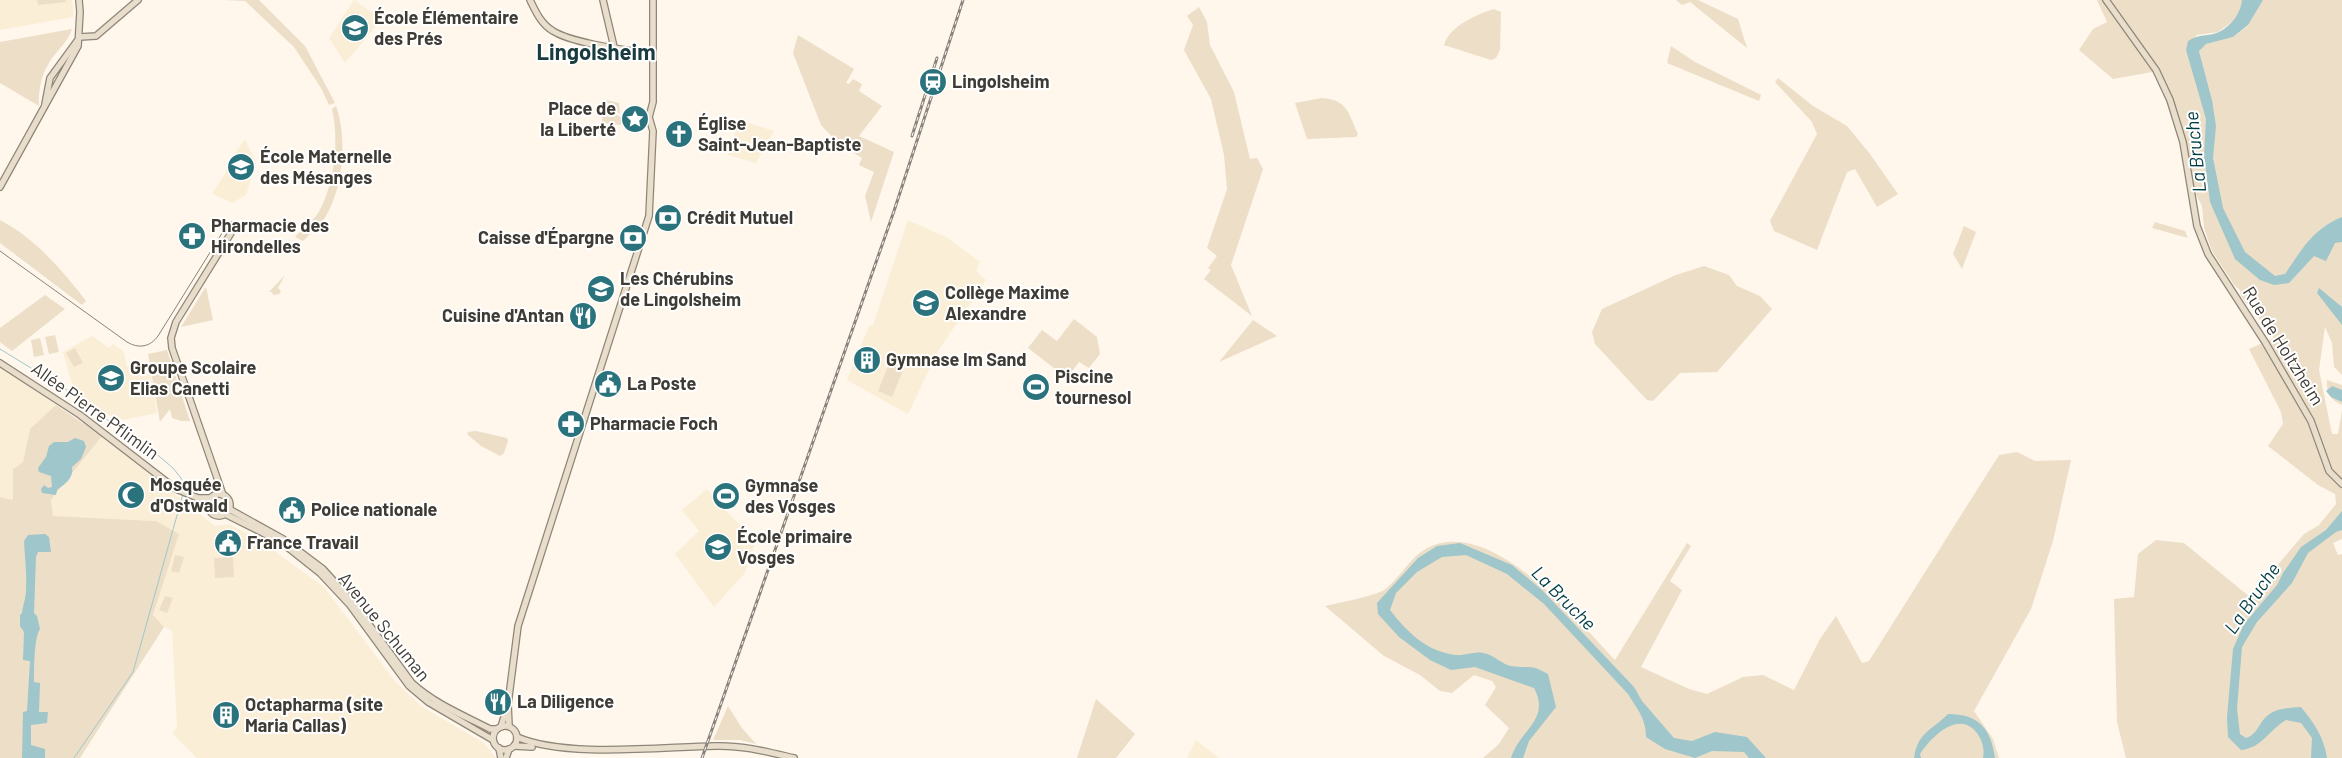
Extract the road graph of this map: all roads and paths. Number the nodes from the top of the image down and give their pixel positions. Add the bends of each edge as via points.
1 (79, 0) edge
2 (138, 0) edge
3 (530, 0) edge
4 (603, 0) edge
5 (653, 0) edge
6 (2106, 0) edge
7 (80, 37) junction
8 (614, 47) junction
9 (653, 54) junction
10 (0, 188) edge
11 (232, 225) dead end
12 (0, 363) edge
13 (2341, 483) edge
14 (218, 484) junction
15 (223, 495) junction
16 (213, 497) junction
17 (198, 498) junction
18 (208, 508) junction
19 (229, 509) junction
20 (225, 514) junction
21 (282, 541) junction
22 (508, 704) junction
23 (509, 726) junction
24 (499, 728) junction
25 (517, 737) junction
26 (493, 740) junction
27 (535, 747) junction
28 (498, 748) junction
29 (512, 748) junction
30 (572, 756) dead end
31 (607, 757) edge
32 (501, 758) edge
33 (506, 758) edge
34 (794, 758) edge

1 - 7 main road
2 - 7 main road via 96,36
3 - 8 main road via 541,20 554,32
4 - 8 main road
5 - 9 main road
6 - 13 main road, Rue de Holtzheim via 2156,70 2170,100 2183,142 2194,214 2208,254 2266,342 2312,421 2329,471
7 - 10 main road via 50,78 46,104
8 - 9 main road
9 - 22 main road via 648,216 518,626
11 - 14 main road via 231,233 176,322 171,338
12 - 17 main road, Allée Pierre Pflimlin via 80,415 184,493
14 - 15 main road
14 - 16 main road
15 - 16 main road
15 - 19 main road via 228,500
16 - 17 main road, Allée Pierre Pflimlin
16 - 18 main road
17 - 18 main road, Allée Pierre Pflimlin
18 - 20 main road via 215,515
19 - 20 main road
19 - 21 main road, Avenue Schuman
20 - 21 main road, Avenue Schuman
21 - 24 main road, Avenue Schuman via 323,569 352,601 422,692 490,729
21 - 26 main road, Avenue Schuman via 339,592 409,686 428,702
22 - 23 main road
22 - 24 main road
23 - 24 main road
23 - 25 main road
24 - 26 main road
25 - 27 main road
25 - 29 main road
26 - 28 main road
27 - 29 main road
27 - 30 main road
28 - 29 main road
28 - 32 main road
29 - 33 main road
31 - 34 main road via 713,746 743,747

